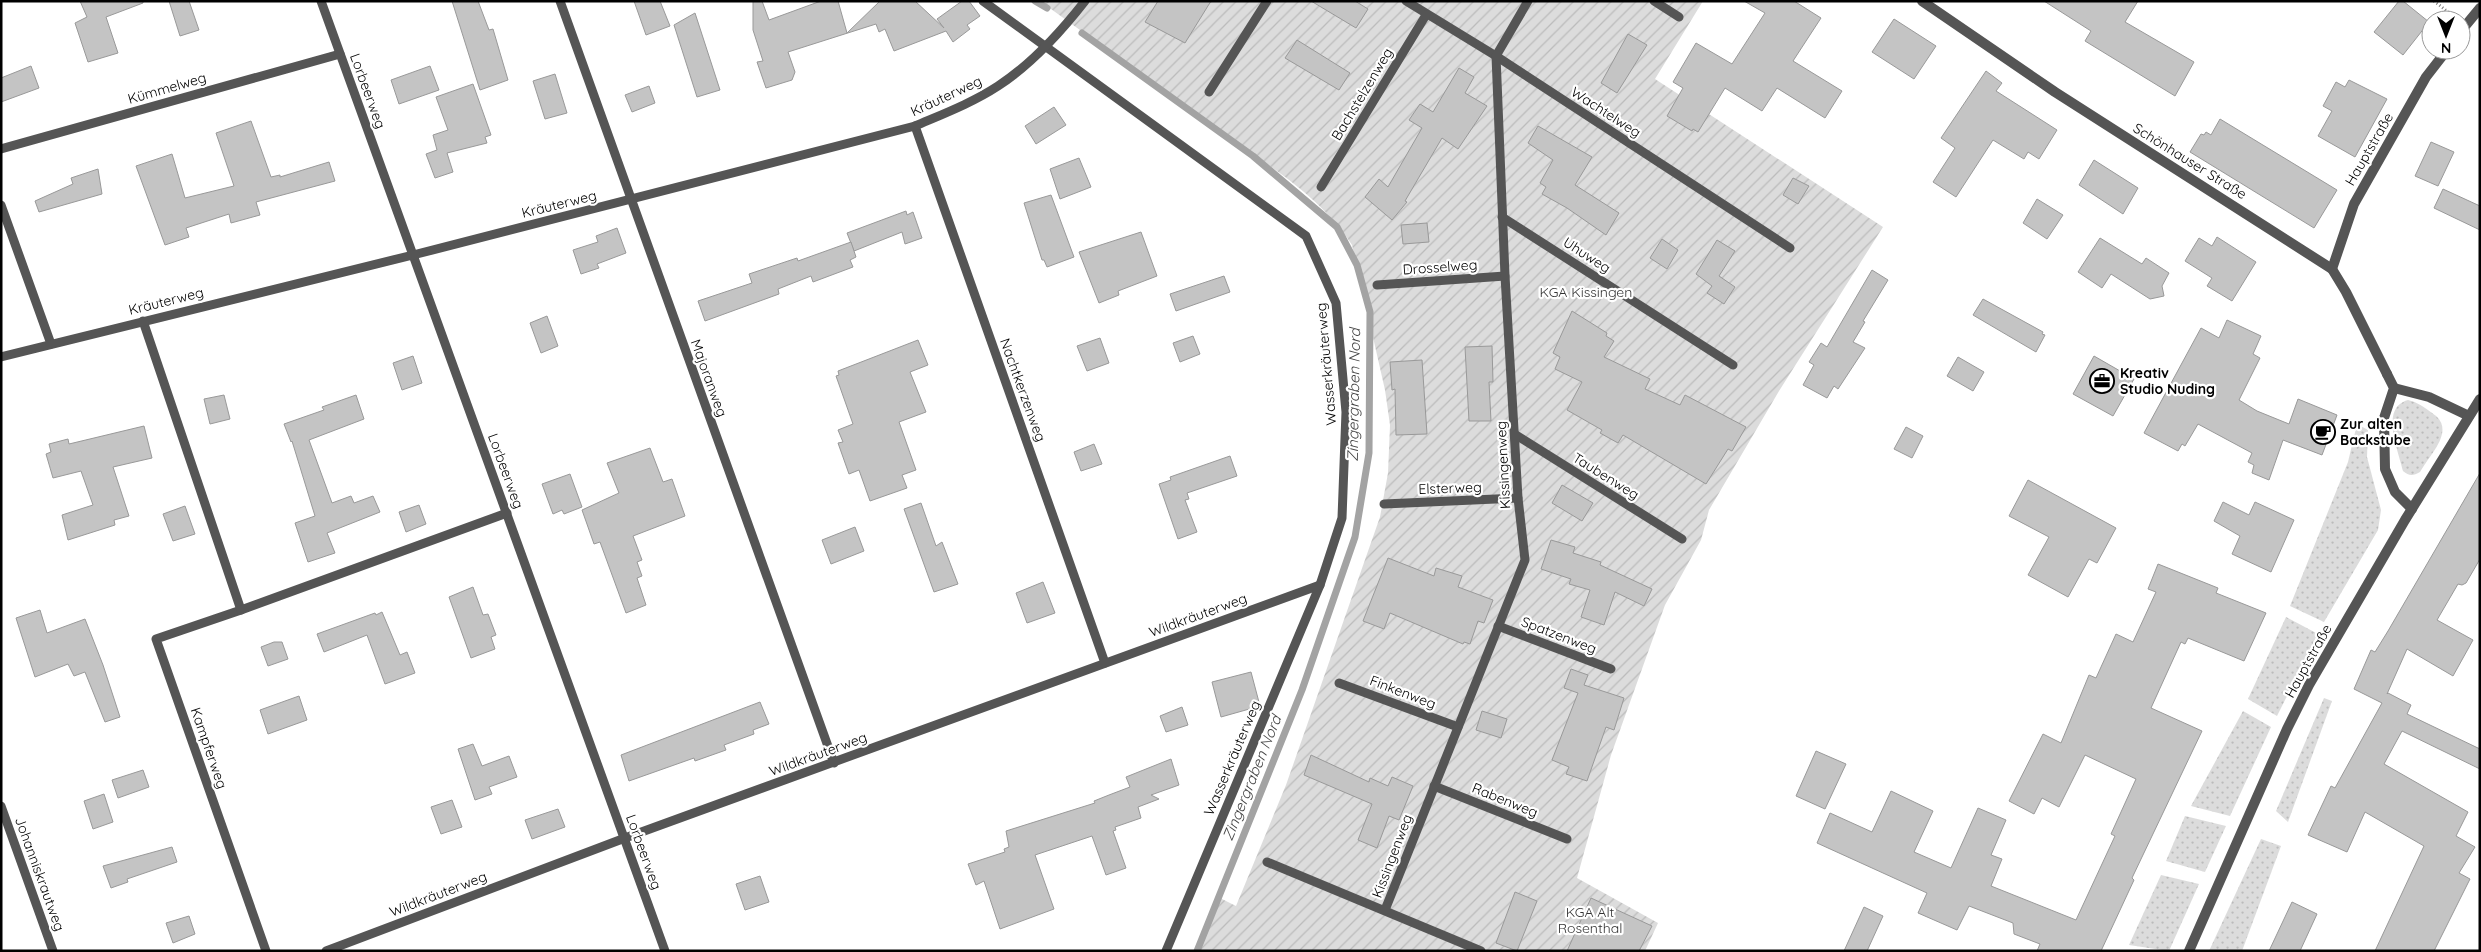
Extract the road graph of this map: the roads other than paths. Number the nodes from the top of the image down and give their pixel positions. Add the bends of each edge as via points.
1 (321, 1) edge
2 (560, 1) edge
3 (983, 1) edge
4 (1085, 1) edge
5 (1267, 1) edge
6 (1406, 1) edge
7 (1528, 1) edge
8 (1654, 1) edge
9 (1922, 1) edge
10 (2480, 8) edge
11 (1426, 14) junction
12 (1679, 17) dead end
13 (2471, 19) edge
14 (1046, 47) junction
15 (340, 54) junction
16 (1496, 56) junction
17 (2439, 60) edge
18 (1209, 92) dead end
19 (915, 126) junction
20 (1, 149) edge
21 (1321, 187) dead end
22 (630, 200) junction
23 (1, 205) edge
24 (1502, 217) junction
25 (1790, 248) dead end
26 (413, 255) junction
27 (2332, 269) junction
28 (1505, 276) junction
29 (1377, 285) dead end
30 (143, 321) junction
31 (51, 344) junction
32 (1, 357) edge
33 (1733, 365) dead end
34 (2394, 388) junction
35 (2480, 400) edge
36 (2469, 416) junction
37 (1516, 435) junction
38 (1518, 498) junction
39 (1384, 504) dead end
40 (2412, 509) junction
41 (506, 513) junction
42 (1682, 539) dead end
43 (1320, 585) junction
44 (240, 610) junction
45 (1498, 626) junction
46 (1105, 663) junction
47 (1611, 670) dead end
48 (1339, 683) dead end
49 (1458, 727) junction
50 (834, 763) junction
51 (1434, 786) junction
52 (1, 806) edge
53 (625, 838) junction
54 (1566, 839) dead end
55 (1267, 862) dead end
56 (1386, 910) junction
57 (53, 951) edge
58 (266, 951) edge
59 (326, 951) edge
60 (665, 951) edge
61 (1166, 951) edge
62 (1481, 951) edge
63 (2189, 951) edge

1 - 15 lane, Lorbeerweg
2 - 22 lane, Majoranweg
3 - 14 lane, Wasserkräuterweg
4 - 14 lane, Kräuterweg
5 - 18 lane
6 - 11 lane, Wachtelweg
7 - 16 lane
8 - 12 lane
9 - 27 street, Schönhauser Straße via 2056,92
10 - 13 street
11 - 16 lane, Wachtelweg
11 - 21 lane, Bachstelzenweg
14 - 19 lane, Kräuterweg via 999,86
14 - 43 lane, Wasserkräuterweg via 1306,236 1336,302 1346,412 1342,518
15 - 20 lane, Kümmelweg
15 - 26 lane, Lorbeerweg
16 - 24 lane, Kissingenweg
16 - 25 lane, Wachtelweg
17 - 27 street, Hauptstraße via 2426,77 2354,204
19 - 22 lane, Kräuterweg
19 - 46 lane, Nachtkerzenweg
22 - 26 lane, Kräuterweg
22 - 50 lane, Majoranweg
23 - 31 lane
24 - 28 lane, Kissingenweg
24 - 33 lane, Uhuweg
26 - 30 lane, Kräuterweg
26 - 41 lane, Lorbeerweg
27 - 34 street, Schönhauser Straße
28 - 29 lane, Drosselweg
28 - 37 lane, Kissingenweg
30 - 31 lane, Kräuterweg
30 - 44 lane
31 - 32 lane, Kräuterweg
34 - 36 street via 2430,397
34 - 40 street via 2384,418 2385,469 2395,492
35 - 36 street, Hauptstraße
36 - 40 street, Hauptstraße
37 - 38 lane, Kissingenweg
37 - 42 lane, Taubenweg
38 - 39 lane, Elsterweg
38 - 45 lane, Kissingenweg via 1525,560
40 - 63 street, Hauptstraße via 2314,676 2287,729
41 - 44 lane, Kampferweg
41 - 53 lane, Lorbeerweg
43 - 46 lane, Wildkräuterweg
43 - 61 lane, Wasserkräuterweg
44 - 58 lane, Kampferweg via 156,639
45 - 47 lane, Spatzenweg
45 - 49 lane, Kissingenweg
46 - 50 lane, Wildkräuterweg
48 - 49 lane, Finkenweg
49 - 51 lane, Kissingenweg
50 - 53 lane, Wildkräuterweg
51 - 54 lane, Rabenweg
51 - 56 lane, Kissingenweg
52 - 57 lane, Johanniskrautweg
53 - 59 lane, Wildkräuterweg
53 - 60 lane, Lorbeerweg
55 - 56 lane
56 - 62 lane

